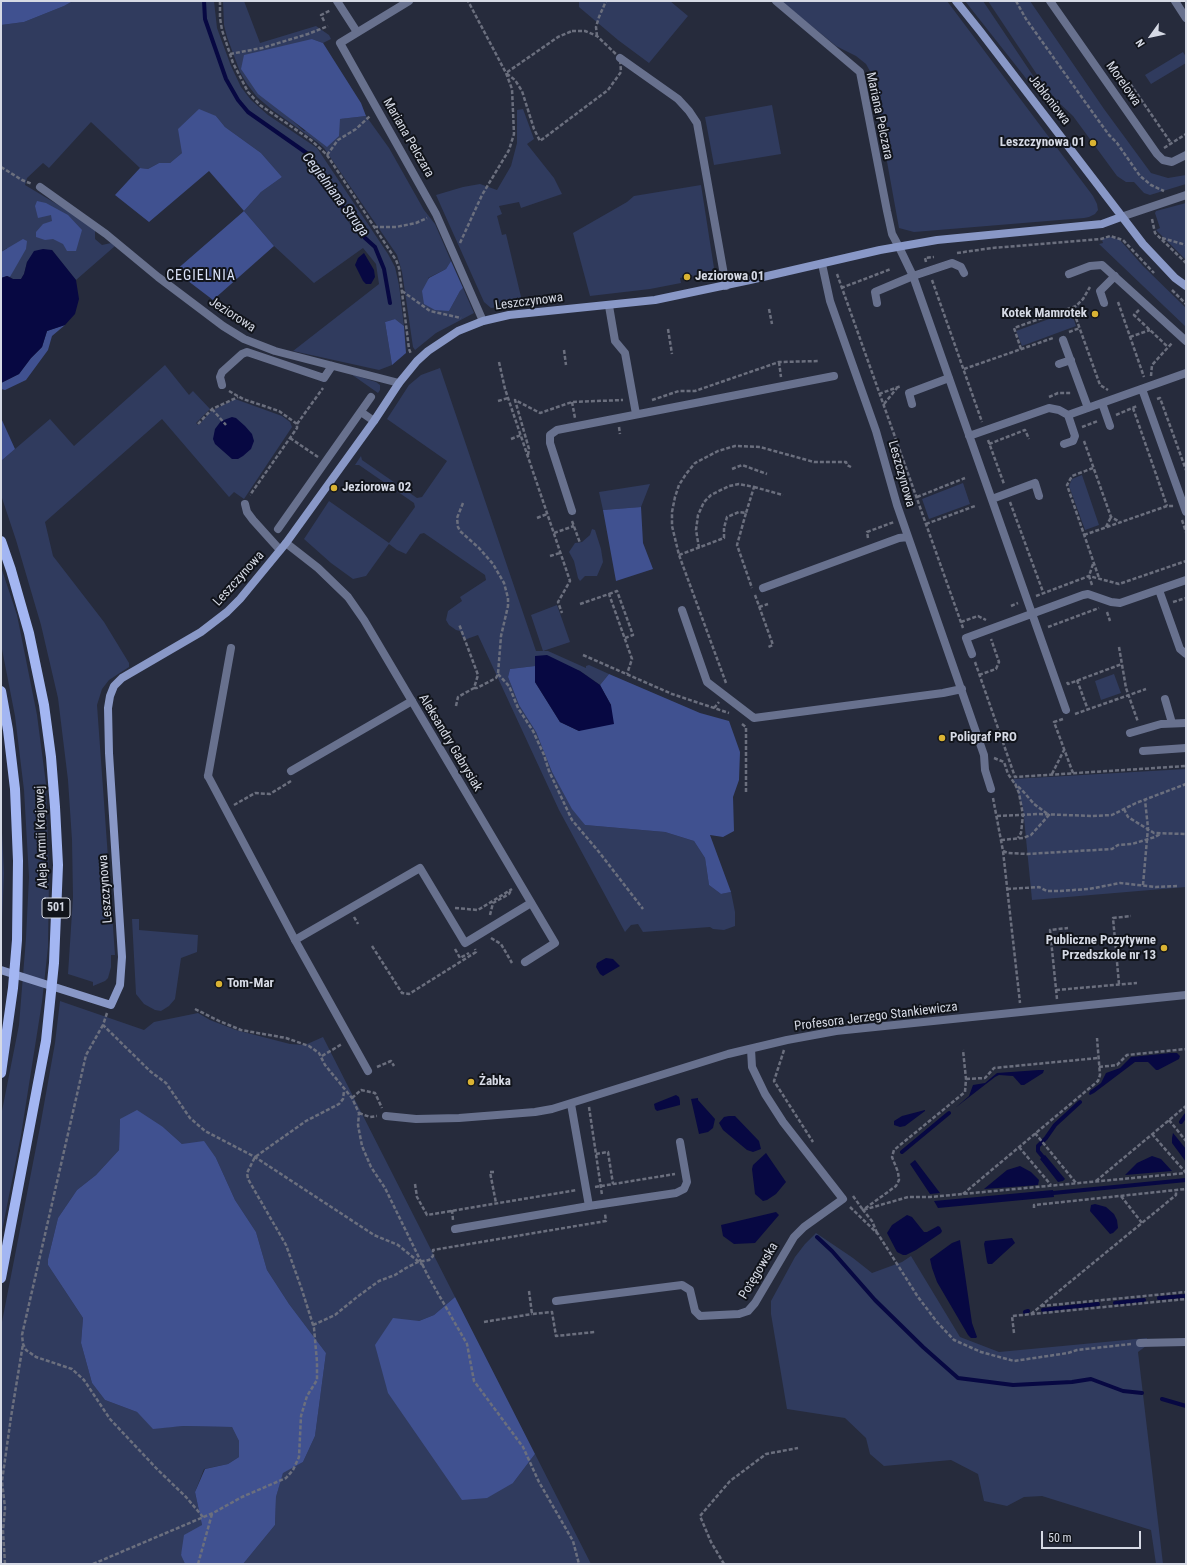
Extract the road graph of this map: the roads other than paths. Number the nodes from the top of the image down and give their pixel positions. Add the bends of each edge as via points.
1 (337, 1) edge
2 (409, 1) edge
3 (776, 1) edge
4 (956, 1) edge
5 (1050, 1) edge
6 (1175, 1) edge
7 (1186, 18) edge
8 (357, 32) junction
9 (620, 58) road end
10 (1186, 155) edge
11 (40, 187) road end
12 (1186, 195) edge
13 (1121, 216) junction
14 (899, 247) junction
15 (822, 264) junction
16 (964, 273) dead end
17 (1069, 274) dead end
18 (912, 276) junction
19 (1114, 276) junction
20 (726, 286) junction
21 (1186, 286) edge
22 (1104, 303) dead end
23 (878, 304) dead end
24 (609, 306) junction
25 (483, 321) junction
26 (1064, 340) dead end
27 (1186, 342) edge
28 (1070, 360) junction
29 (1059, 364) dead end
30 (332, 366) junction
31 (1186, 373) edge
32 (834, 376) dead end
33 (949, 378) junction
34 (399, 383) junction
35 (222, 384) road end
36 (1142, 389) junction
37 (371, 397) dead end
38 (1102, 403) junction
39 (912, 404) dead end
40 (1088, 408) junction
41 (361, 412) junction
42 (636, 414) junction
43 (1068, 415) junction
44 (374, 421) junction
45 (1110, 426) dead end
46 (969, 436) junction
47 (1064, 444) dead end
48 (1040, 496) dead end
49 (992, 499) junction
50 (1184, 501) edge
51 (245, 504) road end
52 (1186, 512) edge
53 (572, 513) road end
54 (278, 529) dead end
55 (908, 537) junction
56 (1, 541) edge
57 (286, 543) junction
58 (280, 550) junction
59 (1186, 580) edge
60 (763, 588) dead end
61 (1159, 590) junction
62 (682, 610) dead end
63 (1032, 613) junction
64 (231, 648) dead end
65 (1183, 651) edge
66 (972, 654) road end
67 (962, 689) junction
68 (1, 691) edge
69 (1165, 699) dead end
70 (412, 701) junction
71 (1066, 710) dead end
72 (1172, 723) junction
73 (1186, 723) edge
74 (1130, 733) dead end
75 (1186, 748) edge
76 (1143, 751) dead end
77 (291, 771) dead end
78 (991, 789) road end
79 (531, 903) junction
80 (295, 940) junction
81 (525, 962) dead end
82 (1, 970) edge
83 (1186, 995) edge
84 (750, 1049) junction
85 (368, 1071) road end
86 (1, 1073) edge
87 (571, 1104) junction
88 (386, 1116) road end
89 (680, 1142) dead end
90 (588, 1206) junction
91 (455, 1229) dead end
92 (1, 1278) edge
93 (556, 1301) dead end
94 (1186, 1342) edge
95 (1140, 1343) road end

1 - 8 street
2 - 8 street, Mariana Pelczara
3 - 14 street, Mariana Pelczara via 860,72 887,212 892,234
4 - 13 street, Jabłoniowa
5 - 10 street, Morelowa via 1156,153 1163,160 1172,162
6 - 7 street
8 - 25 street, Mariana Pelczara via 340,43 436,214
9 - 20 street via 678,99 697,123
11 - 30 street, Jeziorowa via 244,339 275,351
12 - 13 street
13 - 14 street, Leszczynowa via 1102,224 978,236
13 - 21 street, Jabłoniowa via 1174,278
14 - 15 street, Leszczynowa
14 - 18 street
15 - 20 street, Leszczynowa
15 - 55 street, Leszczynowa via 830,301 876,431
16 - 18 street via 961,267 952,263
17 - 19 street via 1090,266 1102,265
18 - 23 street via 875,292
18 - 33 street
19 - 22 street via 1100,291
19 - 27 street
20 - 24 street, Leszczynowa
24 - 25 street, Leszczynowa via 508,315
24 - 42 street via 615,340 625,353
25 - 34 street, Leszczynowa via 458,331 428,352
26 - 28 street
28 - 29 street
28 - 40 street
30 - 34 street, Jeziorowa
30 - 35 street via 324,378 247,352 222,372
31 - 36 street
32 - 42 street
33 - 39 street via 909,393
33 - 46 street
34 - 44 street, Leszczynowa
36 - 38 street
36 - 50 street
37 - 41 street
38 - 40 street
38 - 45 street
40 - 43 street
41 - 44 street
41 - 54 street
42 - 53 street via 557,430 550,435
43 - 46 street via 1049,408
43 - 47 street via 1075,436 1073,441
44 - 57 street, Leszczynowa
46 - 49 street
48 - 49 street via 1035,483
49 - 63 street
50 - 52 street
51 - 58 street via 253,520
55 - 60 street via 899,538
55 - 67 street, Leszczynowa
56 - 92 main road, Aleja Armii Krajowej / 501 via 29,633 44,705 52,771 58,865 54,963 46,1041
57 - 58 street, Leszczynowa
57 - 70 street, Aleksandry Gabrysiak via 318,568 348,597
58 - 82 street, Leszczynowa via 227,612 201,632 122,678 114,686 110,696 109,753 122,957 120,985 111,1005
59 - 61 street
61 - 63 street via 1120,603 1083,595
61 - 65 street
62 - 67 street via 707,682 754,718
63 - 66 street via 966,638
63 - 71 street
64 - 80 street via 208,776
67 - 78 street, Leszczynowa via 984,755 985,770
68 - 86 main road, Aleja Armii Krajowej via 15,789 18,861 13,988
69 - 72 street
70 - 77 street
70 - 79 street, Aleksandry Gabrysiak
72 - 73 street
72 - 74 street
75 - 76 street
79 - 80 street via 465,943 420,868
79 - 81 street, Aleksandry Gabrysiak via 554,943
80 - 85 street
83 - 84 street, Profesora Jerzego Stankiewicza via 836,1031
84 - 87 street, Profesora Jerzego Stankiewicza
84 - 93 street, Potęgowska via 752,1067 765,1094 783,1122 842,1199 794,1237 748,1311 739,1314 700,1316 695,1311 690,1290 682,1285
87 - 88 street, Profesora Jerzego Stankiewicza via 535,1112 459,1118
87 - 90 street
89 - 90 street via 687,1182 684,1189 676,1193
90 - 91 street
94 - 95 street

